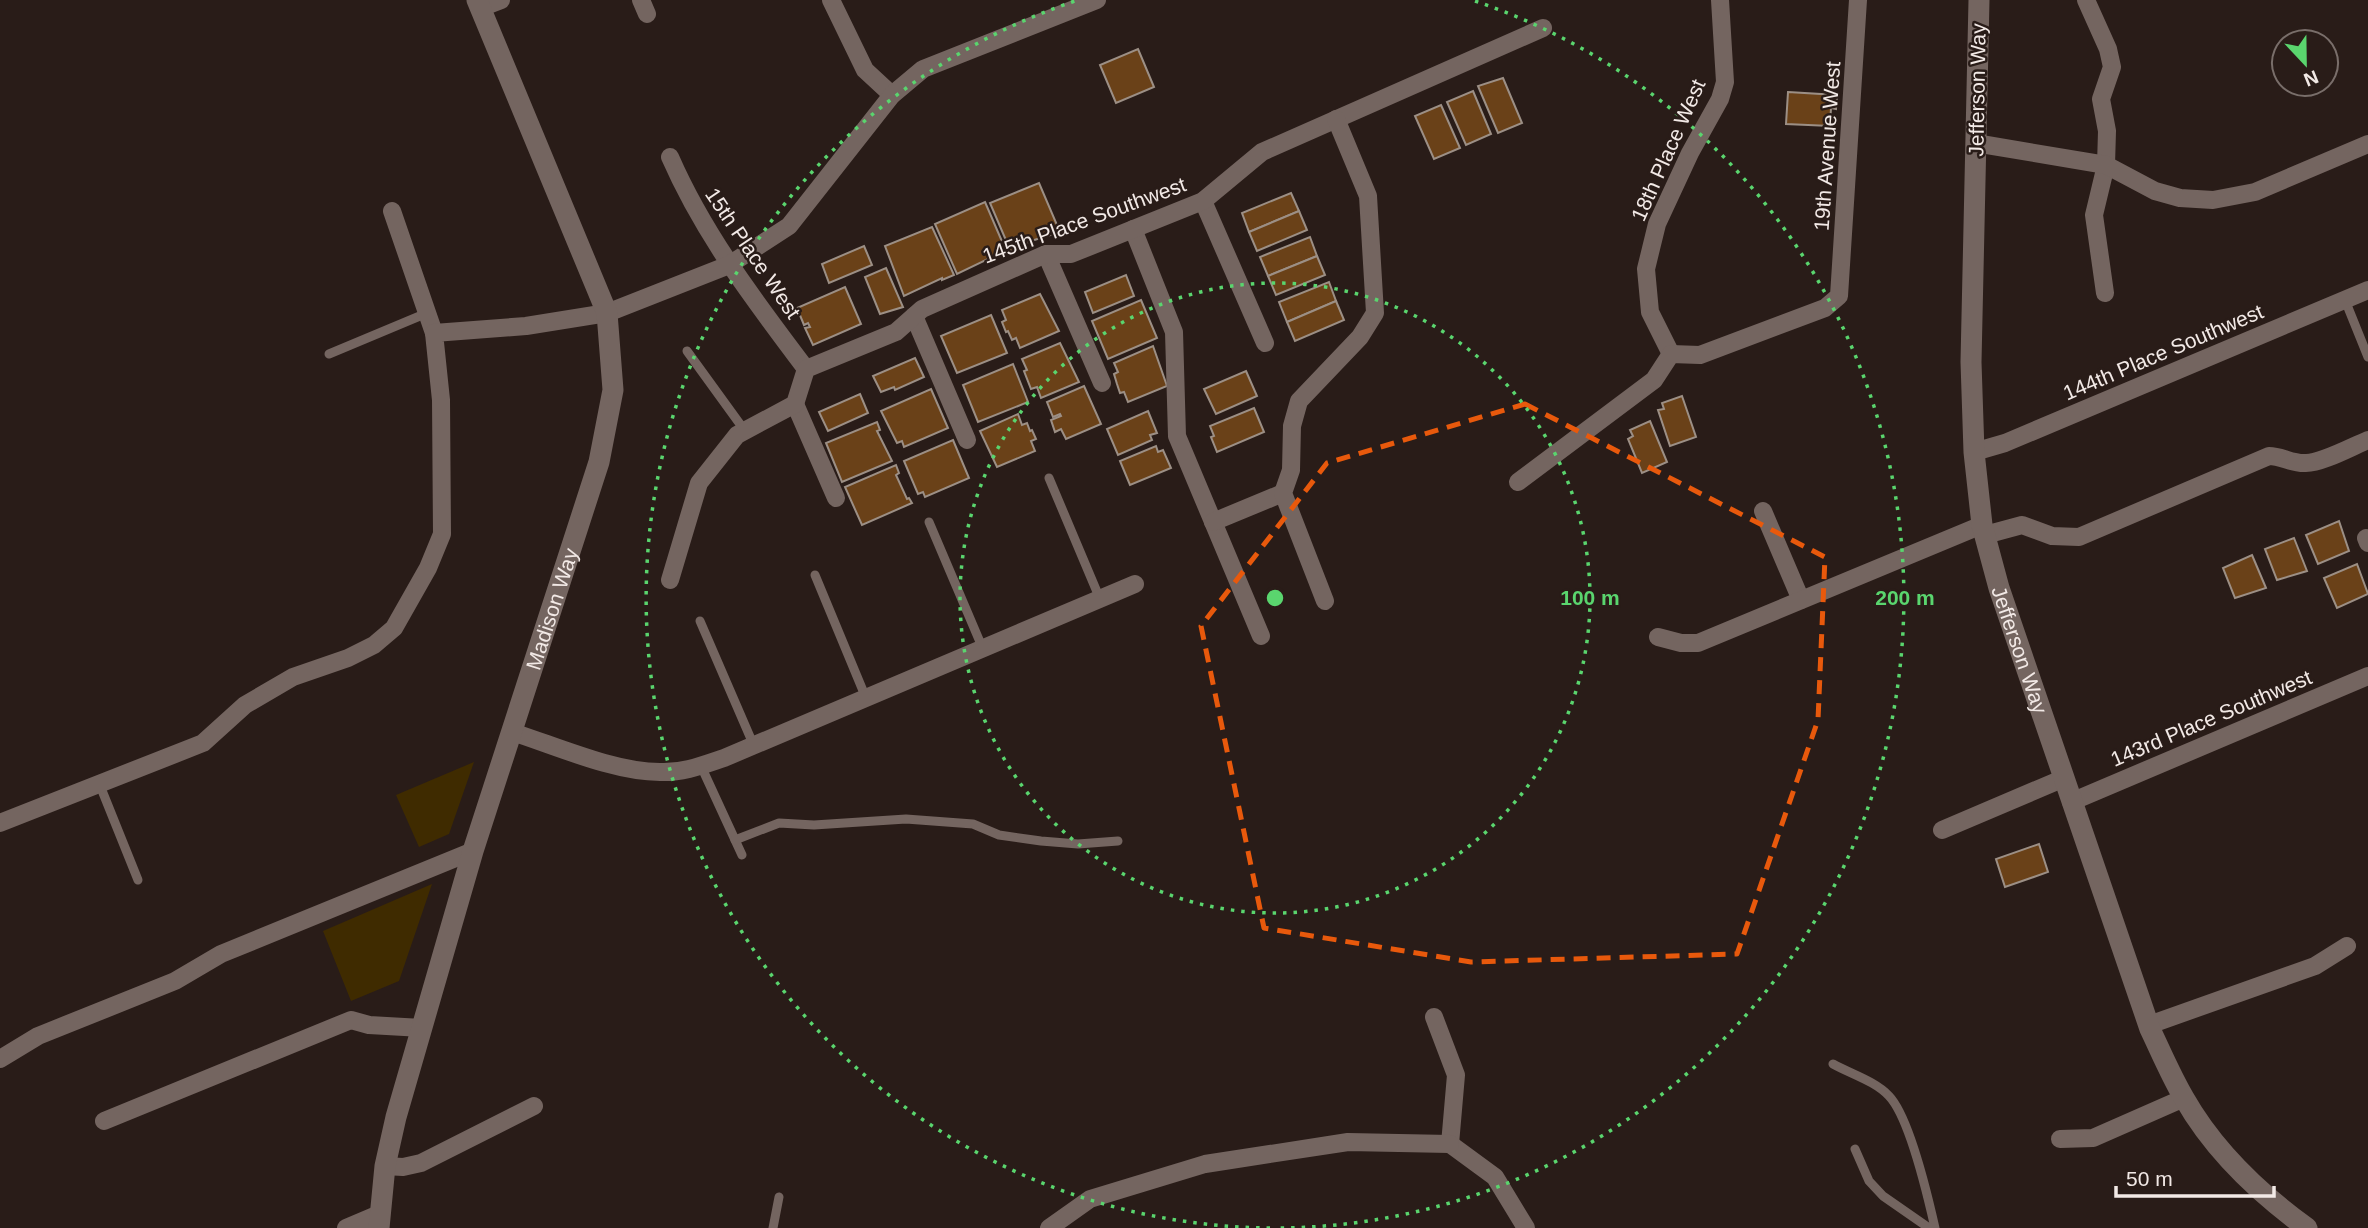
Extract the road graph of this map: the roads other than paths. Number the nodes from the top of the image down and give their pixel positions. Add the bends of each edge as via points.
1 (501, 0) edge
2 (831, 0) edge
3 (1097, 0) edge
4 (1720, 0) edge
5 (1858, 0) edge
6 (1979, 0) edge
7 (2086, 0) edge
8 (479, 4) edge
9 (1543, 28) dead end
10 (892, 94) junction
11 (1336, 119) junction
12 (1975, 144) junction
13 (2368, 144) edge
14 (670, 157) dead end
15 (2106, 166) junction
16 (1203, 201) junction
17 (392, 211) dead end
18 (1133, 229) junction
19 (1046, 254) junction
20 (729, 265) junction
21 (2368, 290) edge
22 (2105, 293) dead end
23 (2345, 300) junction
24 (426, 313) junction
25 (607, 313) junction
26 (914, 316) junction
27 (434, 333) junction
28 (1265, 343) dead end
29 (687, 351) dead end
30 (329, 354) dead end
31 (1671, 354) junction
32 (2368, 357) edge
33 (806, 369) junction
34 (1102, 383) dead end
35 (795, 404) junction
36 (741, 433) junction
37 (967, 440) dead end
38 (2368, 440) edge
39 (1974, 452) junction
40 (1049, 478) dead end
41 (1518, 482) dead end
42 (1283, 493) junction
43 (836, 498) dead end
44 (1763, 511) dead end
45 (929, 522) dead end
46 (1213, 522) junction
47 (1983, 530) junction
48 (815, 575) dead end
49 (670, 580) dead end
50 (1135, 584) dead end
51 (1100, 599) junction
52 (1801, 600) junction
53 (1325, 601) dead end
54 (700, 621) dead end
55 (1261, 636) dead end
56 (1658, 637) dead end
57 (983, 649) junction
58 (2368, 676) edge
59 (866, 698) junction
60 (512, 732) junction
61 (754, 746) junction
62 (701, 766) junction
63 (2062, 779) junction
64 (99, 783) junction
65 (2071, 802) junction
66 (0, 822) edge
67 (1942, 830) dead end
68 (735, 839) junction
69 (1118, 841) dead end
70 (473, 851) junction
71 (742, 855) dead end
72 (138, 880) dead end
73 (2347, 946) dead end
74 (1434, 1017) dead end
75 (2149, 1025) junction
76 (422, 1028) junction
77 (0, 1059) edge
78 (1833, 1064) dead end
79 (2184, 1098) junction
80 (534, 1106) dead end
81 (104, 1121) dead end
82 (2060, 1139) dead end
83 (1450, 1144) junction
84 (1855, 1149) dead end
85 (385, 1166) junction
86 (779, 1197) dead end
87 (379, 1221) edge
88 (346, 1228) edge
89 (773, 1228) edge
90 (1049, 1228) edge
91 (1526, 1228) edge
92 (1929, 1228) edge
93 (1935, 1228) edge
94 (2307, 1228) edge

1 - 8 street
2 - 10 street via 865,70
3 - 10 street via 923,69
4 - 31 street, 18th Place West via 1725,82 1657,225 1646,269 1650,312
5 - 31 street, 19th Avenue West via 1839,296 1825,308 1700,355
6 - 12 street, Jefferson Way
7 - 15 street via 2112,67 2101,99 2107,131
8 - 25 street, Madison Way
9 - 11 street, 145th Place Southwest
10 - 20 street via 789,226
11 - 16 street, 145th Place Southwest via 1262,152
11 - 42 street via 1368,196 1375,313 1360,337 1299,401 1292,426 1291,470
12 - 15 street
12 - 39 street, Jefferson Way
13 - 15 street via 2255,192 2213,200 2155,191
14 - 20 street, 15th Place West via 685,193
15 - 22 street via 2094,215
16 - 18 street, 145th Place Southwest
16 - 28 street
17 - 24 street
18 - 19 street, 145th Place Southwest via 1071,254
18 - 46 street via 1174,332 1177,436
19 - 26 street, 145th Place Southwest
19 - 34 street
20 - 25 street
20 - 33 street, 15th Place West
21 - 23 street, 144th Place Southwest
23 - 32 lane
23 - 39 street, 144th Place Southwest
24 - 27 street
24 - 30 lane
25 - 27 street via 526,326
25 - 60 street, Madison Way via 613,390 599,462
26 - 33 street, 145th Place Southwest via 896,332
26 - 37 street
27 - 64 street via 441,400 442,534 394,628 374,646 293,677 245,705 203,743
29 - 36 lane
31 - 41 street via 1654,380
33 - 35 street
35 - 36 street
35 - 43 street
36 - 49 street via 699,483
38 - 47 street via 2309,463 2269,456 2079,537 2052,536 2022,525
39 - 47 street, Jefferson Way
40 - 51 lane
42 - 46 street
42 - 53 street
44 - 52 street
45 - 57 lane
46 - 55 street
47 - 52 street
47 - 63 street, Jefferson Way
48 - 59 lane
50 - 51 street
51 - 57 street
52 - 56 street via 1698,643
54 - 61 lane
57 - 59 street
58 - 65 street, 143rd Place Southwest
59 - 61 street
60 - 62 street via 622,768 660,772
60 - 70 street, Madison Way
61 - 62 street
62 - 68 lane
63 - 65 street, Jefferson Way
63 - 67 street
64 - 66 street
64 - 72 lane
65 - 75 street, Jefferson Way
68 - 69 lane via 779,824 906,818 973,824 999,835 1041,841
68 - 71 lane
70 - 76 street, Madison Way
70 - 77 street via 221,954 175,981 38,1036
73 - 75 street via 2315,966
74 - 83 street via 1456,1075
75 - 79 street, Jefferson Way
76 - 81 street via 351,1020
76 - 85 street, Madison Way
78 - 93 lane via 1892,1098 1926,1186
79 - 82 street via 2093,1138
79 - 94 street, Jefferson Way via 2246,1177
80 - 85 street via 421,1163
83 - 90 street via 1348,1142 1205,1164 1090,1199
83 - 91 street via 1495,1177
84 - 92 lane via 1869,1181
85 - 87 street, Madison Way
86 - 89 lane
87 - 88 street

